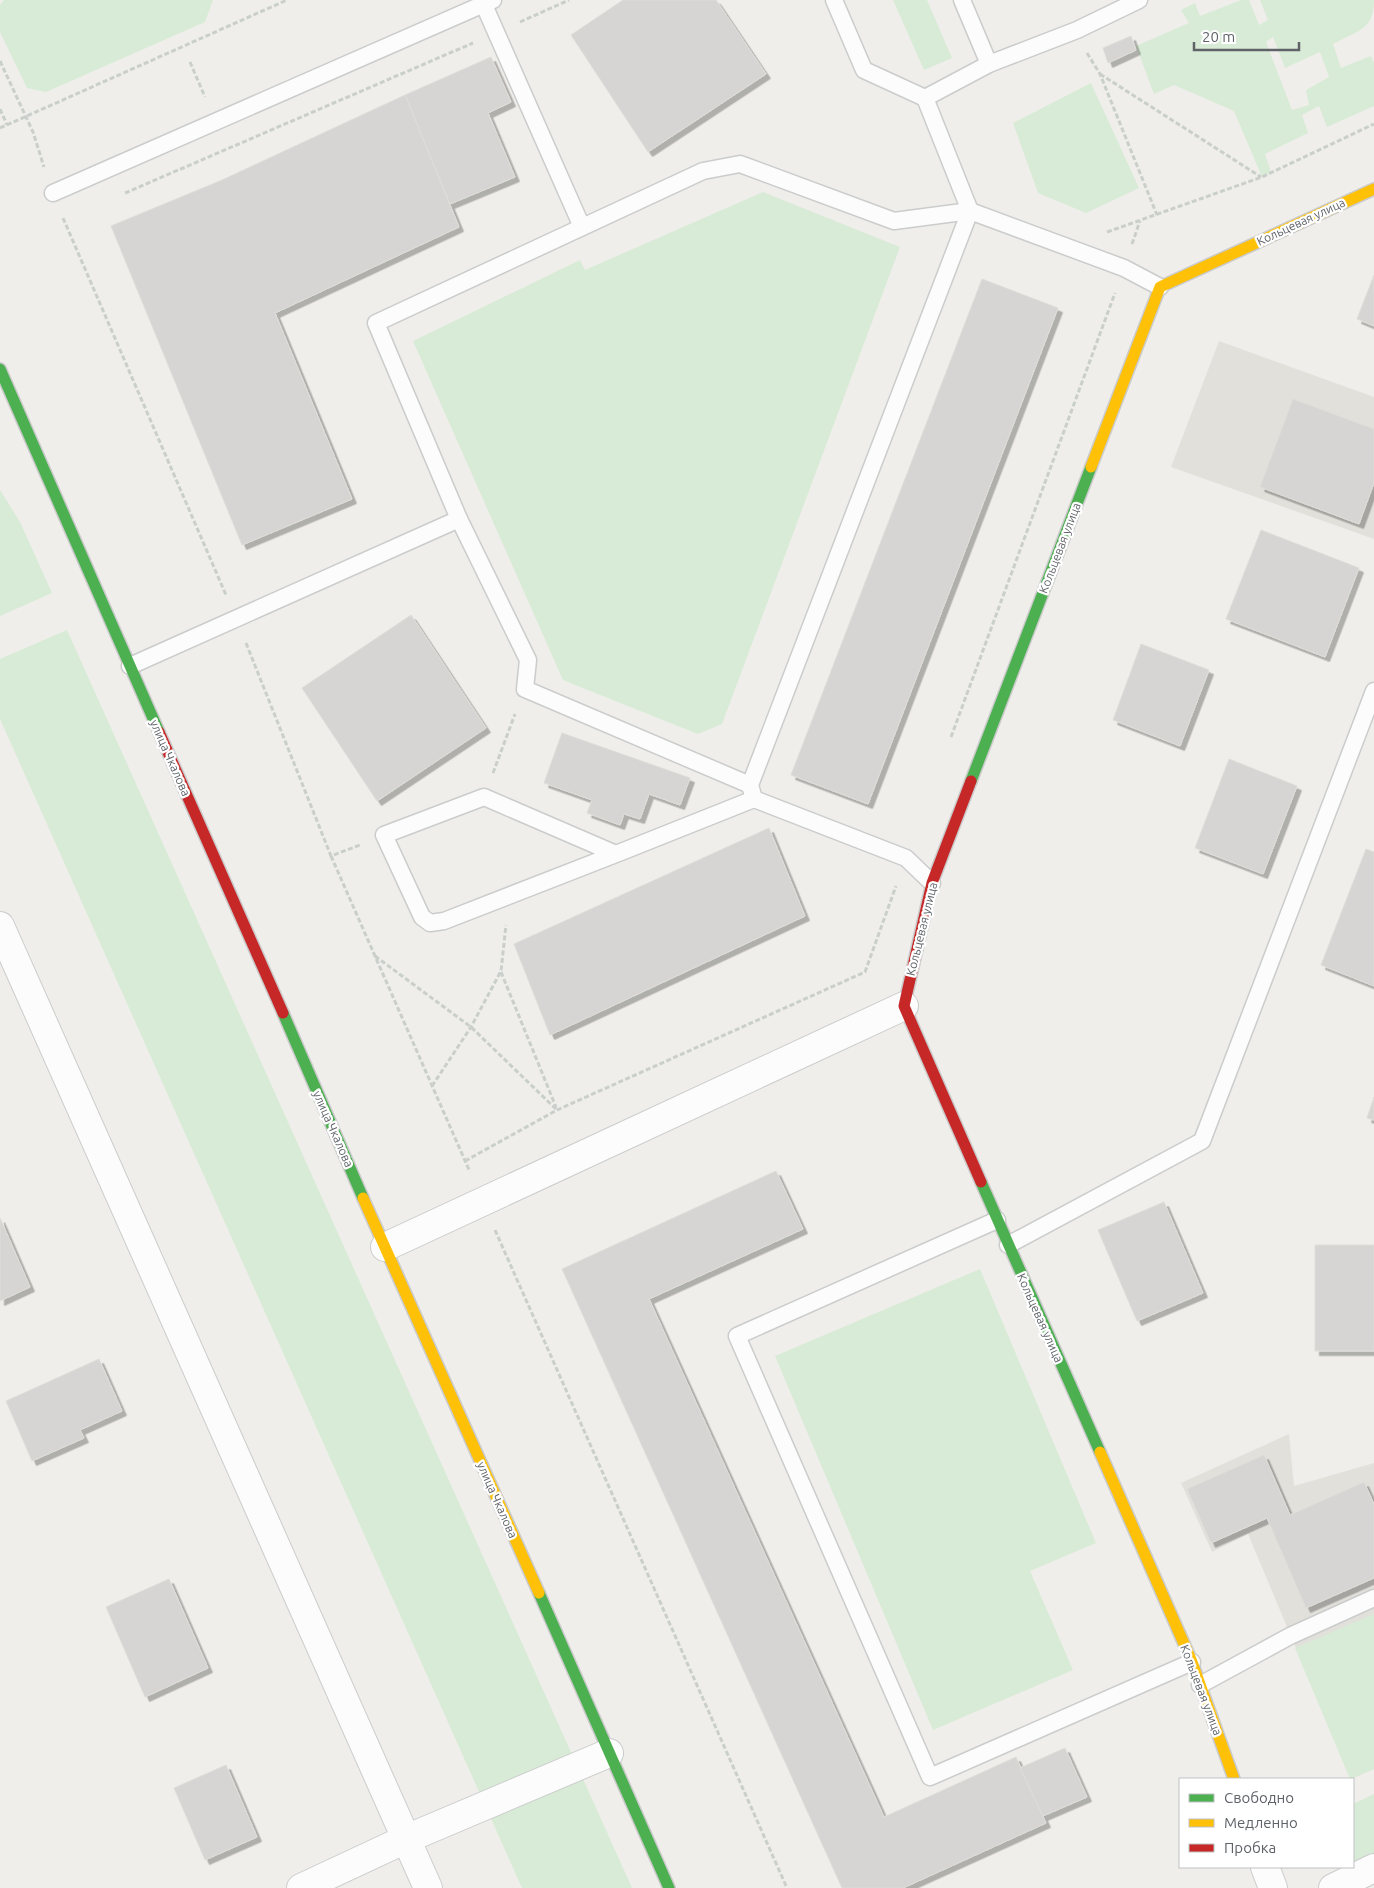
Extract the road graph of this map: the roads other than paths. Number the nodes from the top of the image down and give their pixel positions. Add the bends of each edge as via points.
1 (834, 0) edge
2 (962, 0) edge
3 (1139, 0) edge
4 (488, 2) edge
5 (989, 64) junction
6 (925, 98) junction
7 (1374, 189) edge
8 (52, 193) road end
9 (970, 211) junction
10 (582, 227) junction
11 (1160, 287) junction
12 (0, 369) edge
13 (459, 519) junction
14 (130, 666) junction
15 (1374, 691) edge
16 (752, 792) junction
17 (616, 854) junction
18 (932, 883) junction
19 (0, 926) edge
20 (904, 1006) junction
21 (997, 1220) junction
22 (1008, 1244) junction
23 (385, 1247) junction
24 (1374, 1598) edge
25 (1192, 1662) junction
26 (1200, 1685) junction
27 (609, 1753) junction
28 (1234, 1778) edge
29 (406, 1839) junction
30 (1265, 1868) edge
31 (1374, 1868) edge
32 (301, 1888) edge
33 (428, 1888) edge
34 (669, 1888) edge
35 (1273, 1888) edge
36 (1333, 1888) edge

1 - 6 lane via 864,70
2 - 5 lane
3 - 5 lane via 1077,30
4 - 8 lane
4 - 10 lane via 496,33
5 - 6 lane
6 - 9 lane
7 - 11 street, Кольцевая улица
9 - 10 lane via 894,221 740,164 703,170
9 - 11 lane via 1124,268
9 - 16 lane
10 - 13 lane via 376,322
11 - 18 street, Кольцевая улица
12 - 14 street, улица Чкалова
13 - 14 lane
13 - 16 lane via 528,660 525,689
14 - 23 street, улица Чкалова
15 - 22 lane via 1202,1140
16 - 17 lane
16 - 18 lane via 906,858
17 - 17 lane via 444,921 430,923 422,917 384,835 484,798
18 - 20 street, Кольцевая улица
19 - 29 street
20 - 21 street, Кольцевая улица
20 - 23 street
21 - 22 street, Кольцевая улица
21 - 25 lane via 737,1336 926,1768 930,1777
22 - 25 street, Кольцевая улица
23 - 27 street, улица Чкалова
24 - 26 lane via 1290,1636
25 - 26 street, Кольцевая улица
26 - 28 street, Кольцевая улица
27 - 29 street
27 - 34 street, улица Чкалова
29 - 32 street
29 - 33 street
30 - 35 street
31 - 36 street

